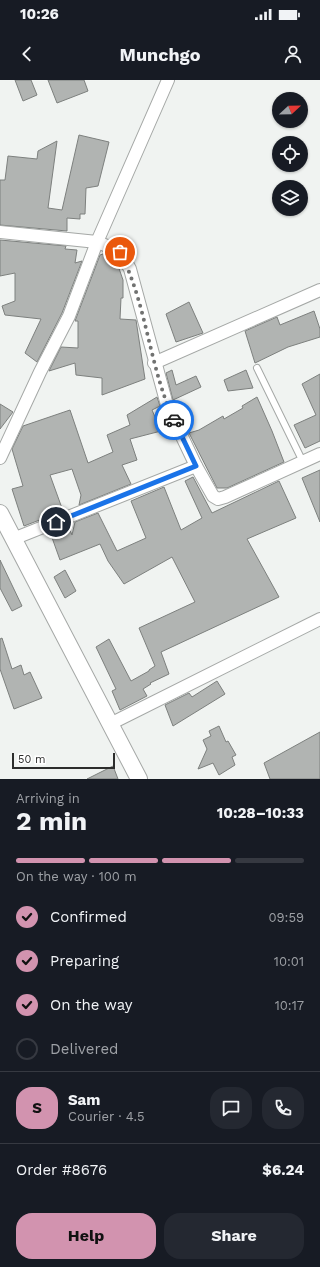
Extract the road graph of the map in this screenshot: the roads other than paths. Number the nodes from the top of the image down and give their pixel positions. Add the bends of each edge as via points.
1 (168, 80) edge
2 (0, 232) edge
3 (97, 242) junction
4 (320, 290) edge
5 (154, 363) junction
6 (257, 368) dead end
7 (320, 454) edge
8 (0, 458) edge
9 (302, 462) junction
10 (196, 466) junction
11 (0, 513) edge
12 (14, 539) junction
13 (320, 619) edge
14 (110, 724) junction
15 (139, 779) edge

1 - 3 street
2 - 3 street
3 - 5 street via 120,252 130,269
3 - 8 street via 69,316
4 - 5 street
5 - 10 street via 167,405
6 - 9 lane
7 - 9 street
9 - 10 street via 218,499 213,496
10 - 12 street
11 - 12 main road
12 - 14 main road
13 - 14 street
14 - 15 main road

